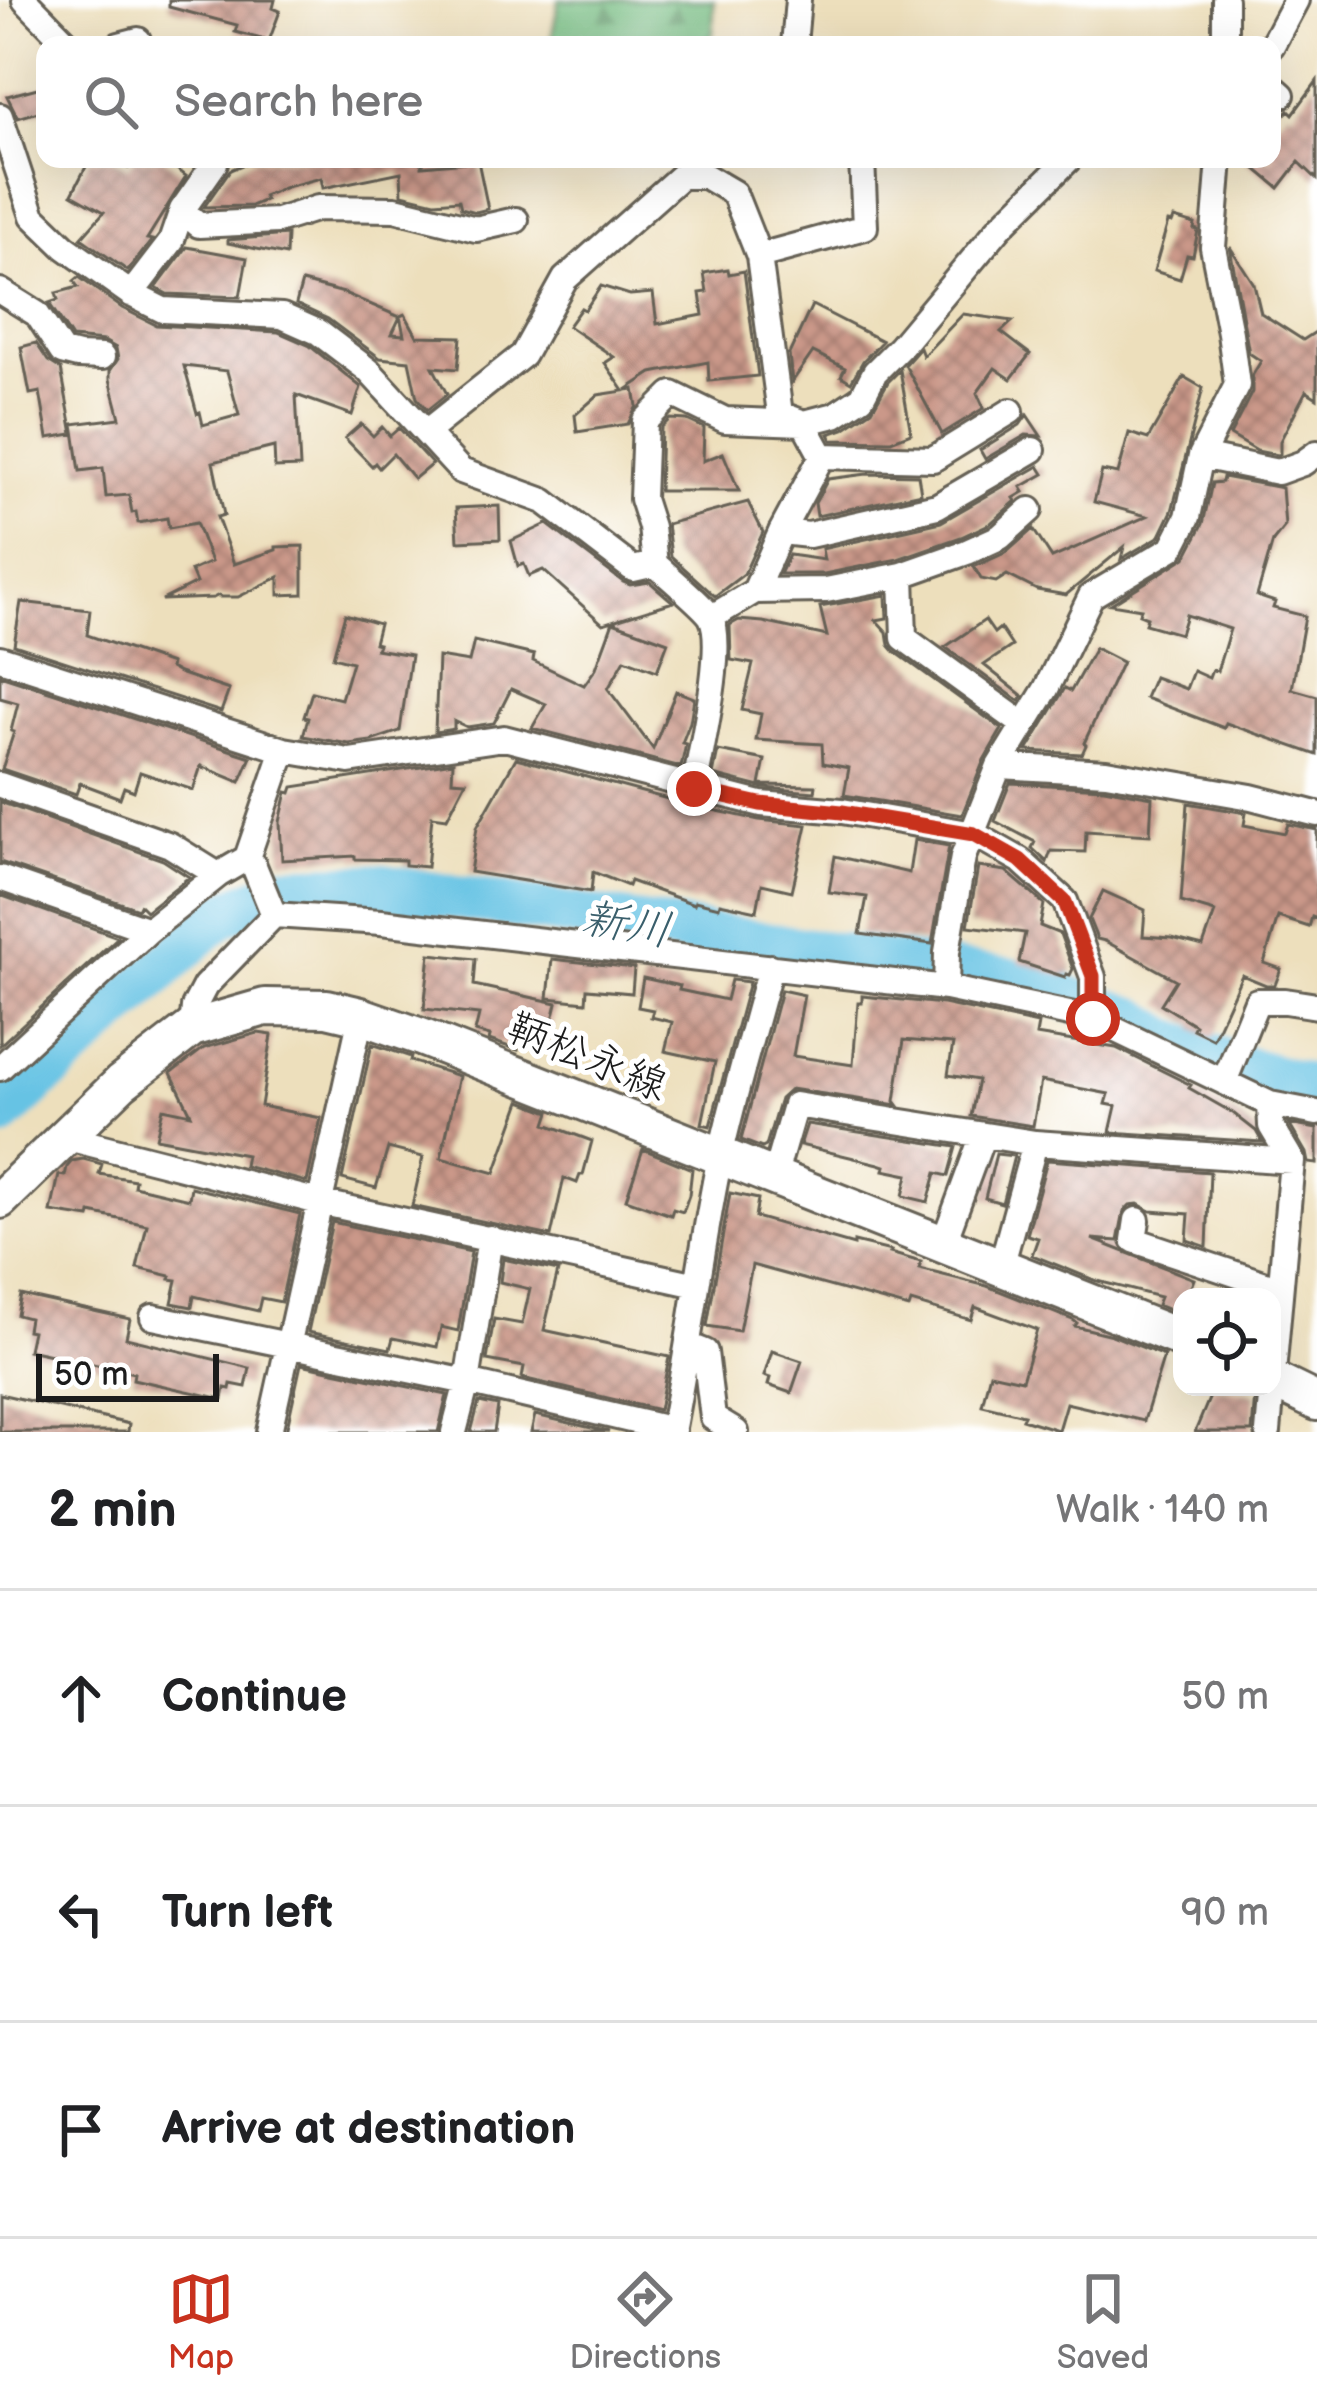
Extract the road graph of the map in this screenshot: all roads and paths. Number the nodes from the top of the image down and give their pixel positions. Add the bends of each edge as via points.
1 (25, 0) edge
2 (798, 0) edge
3 (1225, 0) edge
4 (1296, 0) edge
5 (60, 36) edge
6 (795, 36) edge
7 (1225, 36) edge
8 (1277, 36) edge
9 (0, 116) edge
10 (212, 168) edge
11 (862, 168) edge
12 (1060, 168) edge
13 (1219, 168) edge
14 (182, 211) junction
15 (516, 220) dead end
16 (760, 256) junction
17 (0, 291) edge
18 (131, 294) junction
19 (102, 356) dead end
20 (1011, 411) dead end
21 (804, 422) junction
22 (426, 433) junction
23 (1033, 449) dead end
24 (1317, 453) edge
25 (822, 456) junction
26 (1201, 456) junction
27 (1030, 510) dead end
28 (781, 532) junction
29 (655, 564) junction
30 (902, 575) junction
31 (755, 591) junction
32 (712, 617) junction
33 (0, 658) edge
34 (1024, 724) junction
35 (284, 750) junction
36 (999, 766) junction
37 (0, 784) edge
38 (694, 789) junction
39 (1317, 814) edge
40 (974, 834) junction
41 (250, 862) junction
42 (218, 875) junction
43 (0, 878) edge
44 (274, 915) junction
45 (149, 930) junction
46 (770, 967) junction
47 (946, 988) junction
48 (1317, 1006) edge
49 (361, 1016) junction
50 (1093, 1019) junction
51 (192, 1028) junction
52 (0, 1068) edge
53 (1224, 1082) junction
54 (1270, 1104) junction
55 (1317, 1113) edge
56 (983, 1135) junction
57 (64, 1137) junction
58 (1035, 1143) junction
59 (721, 1156) junction
60 (1292, 1162) junction
61 (774, 1177) junction
62 (0, 1200) edge
63 (319, 1202) junction
64 (1137, 1220) dead end
65 (490, 1238) junction
66 (944, 1244) junction
67 (1001, 1267) junction
68 (697, 1285) junction
69 (1277, 1288) edge
70 (1280, 1288) edge
71 (153, 1316) dead end
72 (1173, 1335) edge
73 (289, 1344) junction
74 (690, 1346) junction
75 (467, 1382) junction
76 (1281, 1387) edge
77 (1271, 1396) edge
78 (1317, 1402) edge
79 (672, 1431) edge
80 (269, 1432) edge
81 (454, 1432) edge
82 (736, 1432) edge
83 (1268, 1432) edge

1 - 5 street
2 - 6 street
3 - 7 street
4 - 8 street
9 - 18 street via 34,216
10 - 14 street
11 - 16 street via 865,227
12 - 21 street via 874,372 862,397
13 - 26 street via 1213,248 1237,385
14 - 15 street via 199,224 277,221 318,208 395,209 476,229
14 - 18 street via 171,242
16 - 21 street via 780,414
16 - 22 street via 734,194 705,176 681,176 565,279 523,356
17 - 19 street via 37,314 62,352
18 - 22 street via 164,310 282,316 318,332 368,370
20 - 25 street via 933,459
21 - 25 street
21 - 29 street via 725,420 672,394 645,422 642,499
22 - 29 street via 461,471 544,501 634,569
23 - 28 street via 937,506 809,535
24 - 26 street via 1277,472
25 - 28 street
26 - 34 street via 1172,548 1091,596
27 - 30 street via 1000,537
28 - 31 street
29 - 32 street
30 - 31 street via 826,590
30 - 34 street via 904,638
31 - 32 street
32 - 38 street via 716,652
33 - 35 street
34 - 36 street
35 - 38 street via 349,761 504,738
35 - 41 street
36 - 39 street via 1106,772
36 - 40 street
37 - 42 street via 170,845
38 - 40 street
40 - 47 street via 963,857
40 - 50 street via 1020,860 1065,902 1093,976
41 - 42 street
41 - 44 street
42 - 45 street
43 - 45 street
44 - 46 street
44 - 51 street via 206,986
45 - 52 street
46 - 47 street
46 - 59 street
47 - 50 street
48 - 53 street via 1257,1001
49 - 51 main road, 鞆松永線 via 265,1006
49 - 59 main road, 鞆松永線
49 - 63 street
50 - 53 street
51 - 57 main road, 鞆松永線
53 - 54 street
54 - 55 street
54 - 60 street via 1271,1126
56 - 58 street
56 - 61 street via 794,1105
56 - 66 street
57 - 62 main road, 鞆松永線
57 - 63 street
58 - 60 street
58 - 67 street
59 - 61 main road, 鞆松永線
59 - 68 street
60 - 70 street
61 - 66 main road, 鞆松永線
63 - 65 street
63 - 73 street
64 - 69 street via 1134,1240
65 - 68 street
65 - 75 street
66 - 67 main road, 鞆松永線
67 - 72 main road, 鞆松永線
68 - 74 street
71 - 73 street
73 - 75 street
73 - 80 street
74 - 79 street
74 - 82 street via 705,1352 713,1418
75 - 79 street
75 - 81 street
76 - 78 main road
77 - 83 street

